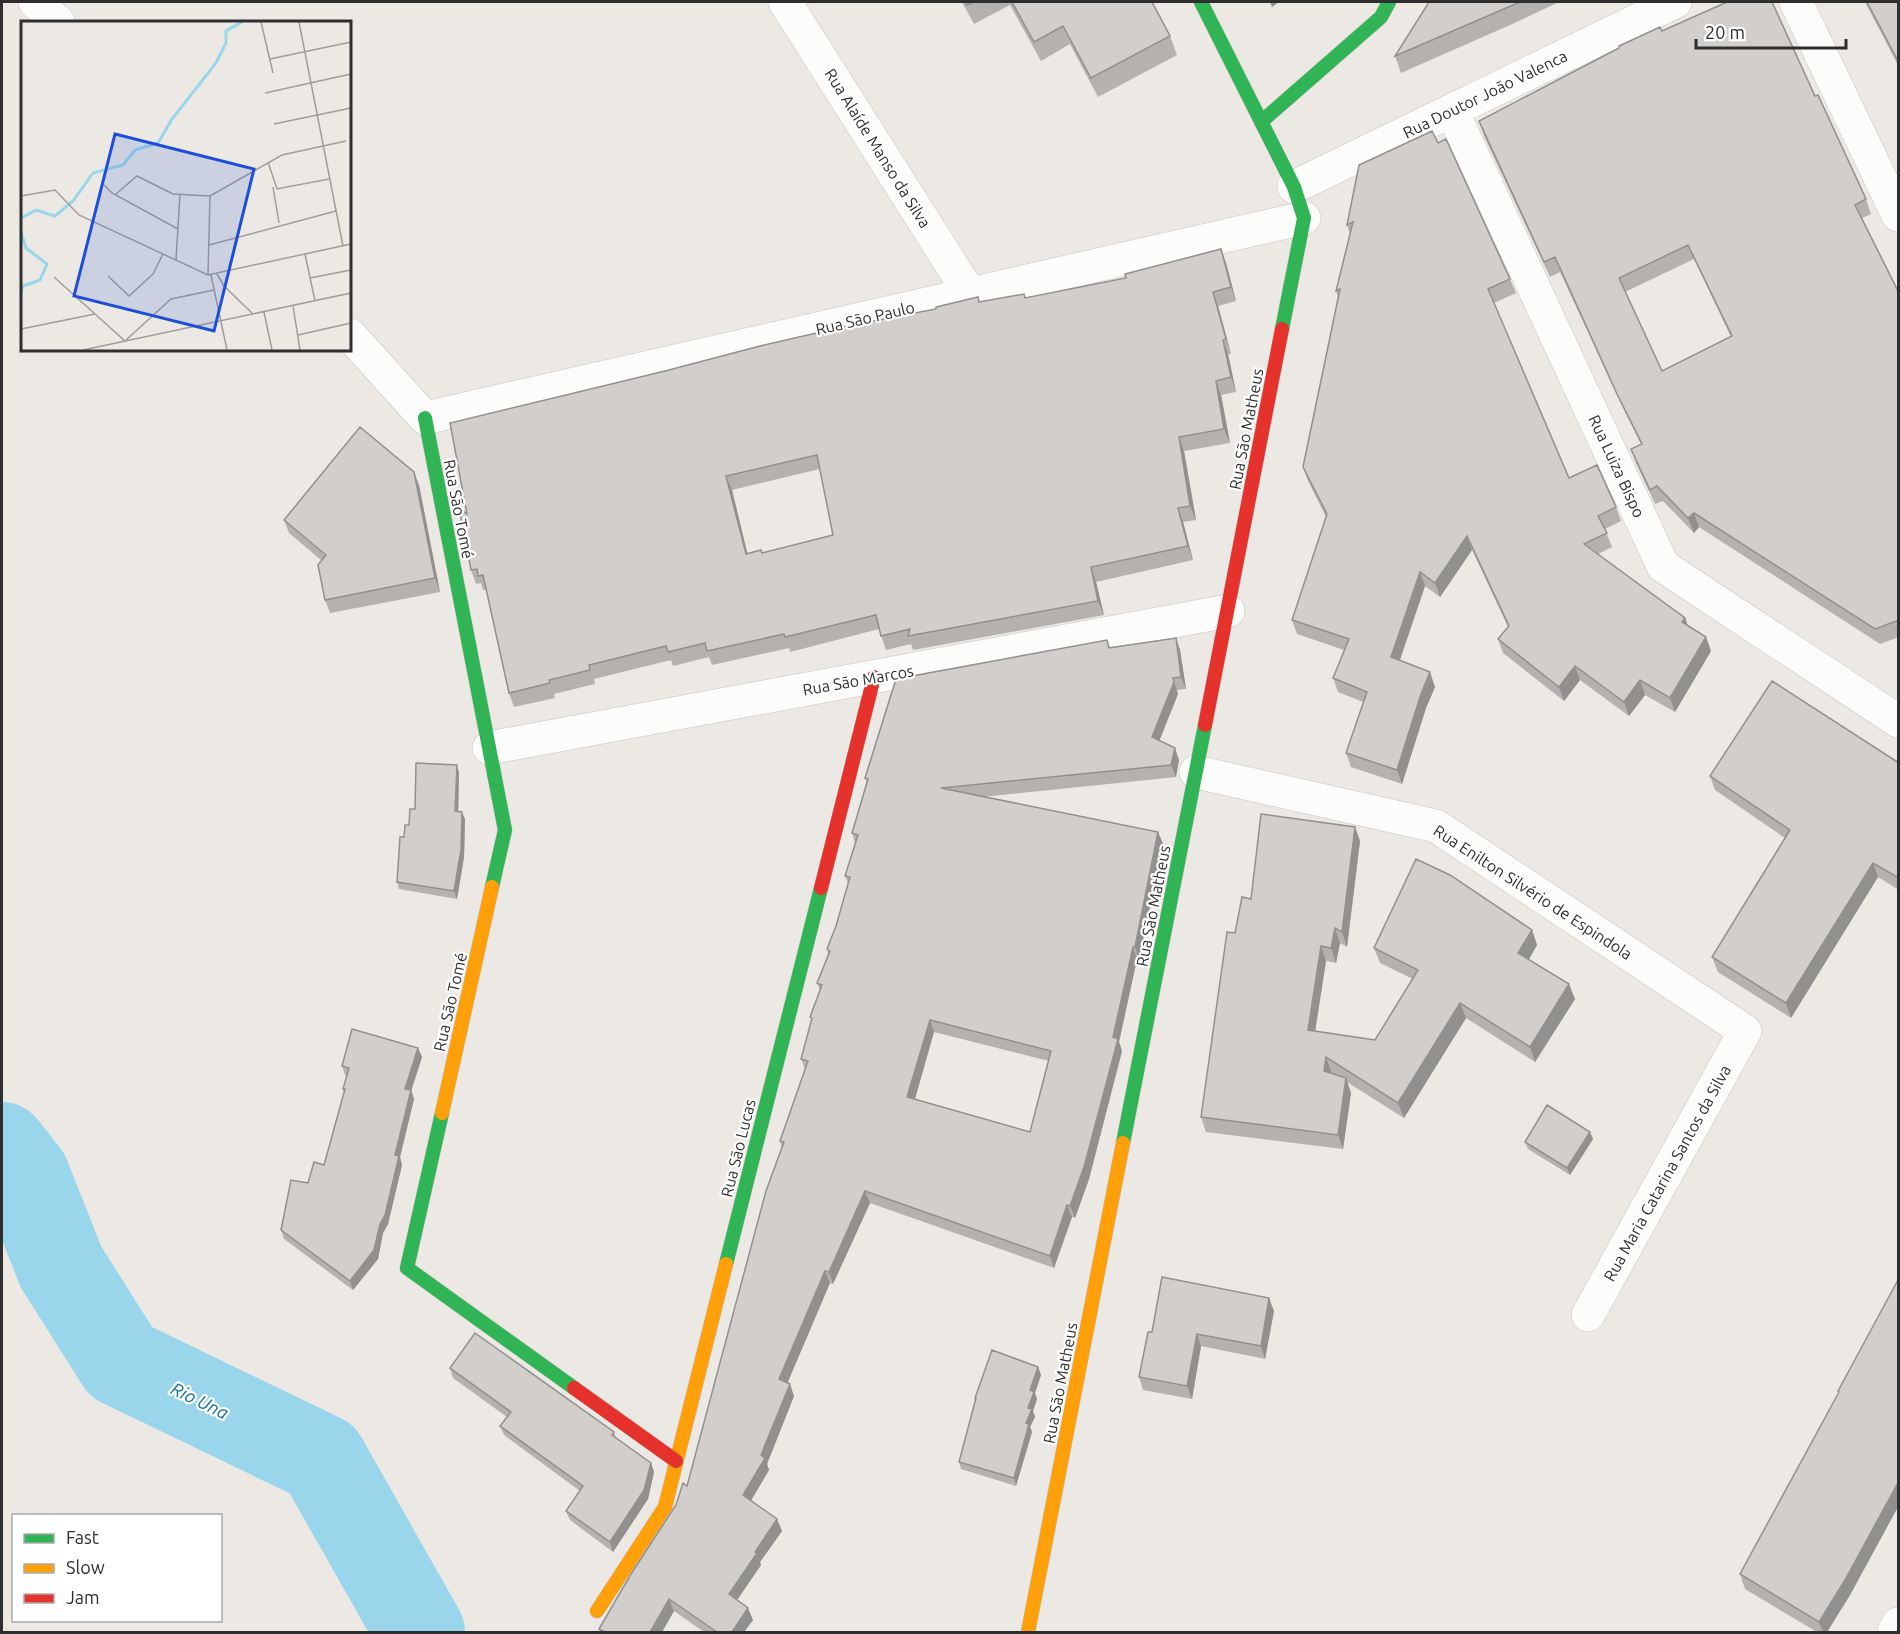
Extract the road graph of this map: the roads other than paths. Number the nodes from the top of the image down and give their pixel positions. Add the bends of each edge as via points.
1 (35, 2) edge
2 (785, 2) edge
3 (1201, 2) edge
4 (1389, 2) edge
5 (1676, 2) edge
6 (1796, 2) edge
7 (57, 21) edge
8 (1452, 111) junction
9 (1262, 122) junction
10 (1294, 187) junction
11 (1899, 215) edge
12 (1304, 218) junction
13 (970, 294) junction
14 (351, 336) edge
15 (425, 418) junction
16 (1228, 611) junction
17 (874, 677) junction
18 (1899, 721) edge
19 (489, 748) junction
20 (1196, 772) junction
21 (1745, 1031) joint
22 (1588, 1315) dead end
23 (676, 1461) junction
24 (597, 1611) dead end
25 (1899, 1624) edge
26 (1028, 1632) edge
27 (1894, 1632) edge

1 - 7 street
2 - 13 street, Rua Alaíde Manso da Silva
3 - 9 street, Rua São Matheus
4 - 9 street via 1380,17
5 - 8 street, Rua Doutor João Valenca
6 - 11 street
8 - 10 street, Rua Doutor João Valenca
8 - 18 street, Rua Luiza Bispo via 1663,566
9 - 10 street, Rua São Matheus
10 - 12 street, Rua São Matheus
12 - 13 street, Rua São Paulo
12 - 16 street, Rua São Matheus
13 - 15 street, Rua São Paulo
14 - 15 street
15 - 19 street, Rua São Tomé
16 - 17 street, Rua São Marcos
16 - 20 street, Rua São Matheus
17 - 19 street, Rua São Marcos
17 - 23 street, Rua São Lucas
19 - 23 street, Rua São Tomé via 505,830 407,1268
20 - 21 street, Rua Enilton Silvério de Espindola via 1436,826
20 - 26 street, Rua São Matheus
21 - 22 street, Rua Maria Catarina Santos da Silva
23 - 24 street, Rua São Lucas via 665,1507
25 - 27 street

